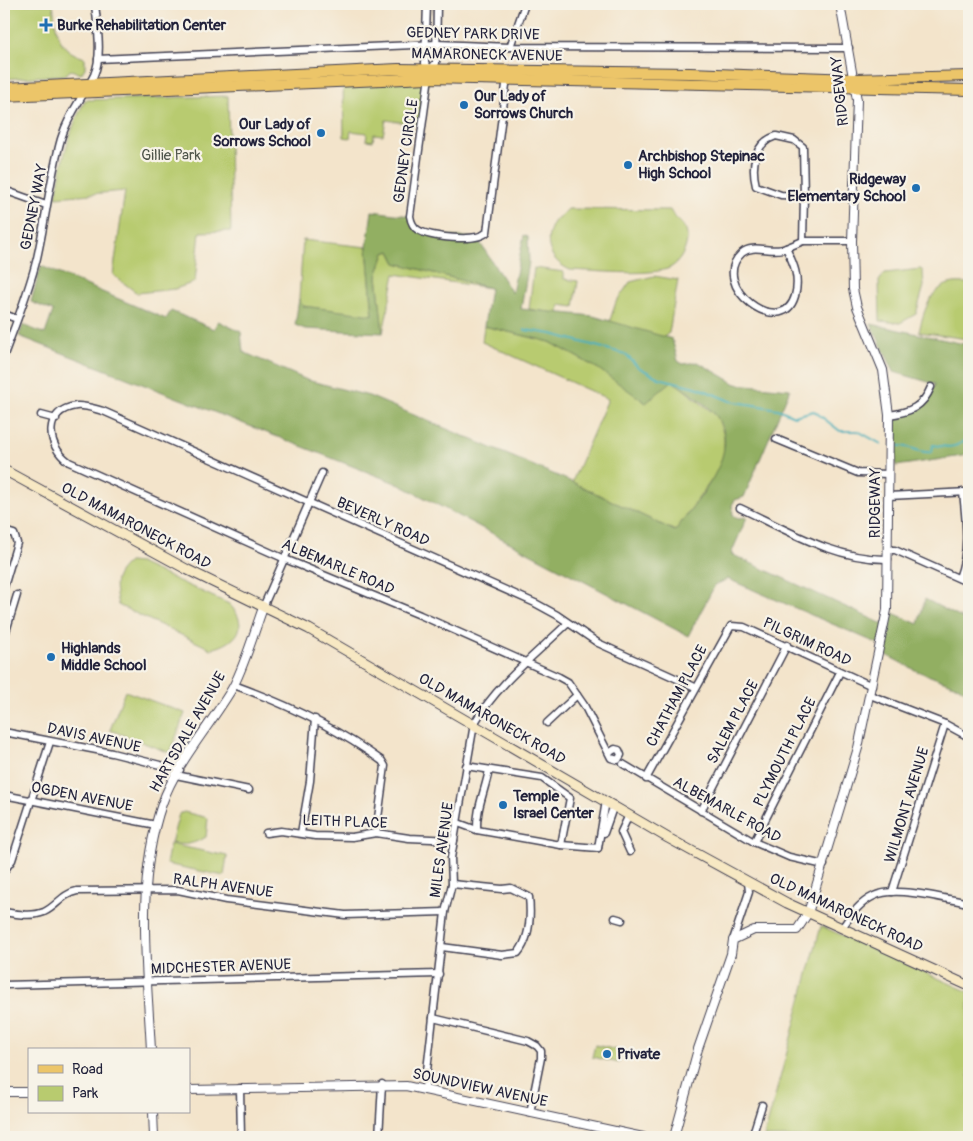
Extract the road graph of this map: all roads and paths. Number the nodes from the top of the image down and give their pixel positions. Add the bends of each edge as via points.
1 (95, 4) edge
2 (426, 4) edge
3 (437, 4) edge
4 (525, 4) edge
5 (840, 4) edge
6 (426, 44) junction
7 (437, 44) junction
8 (510, 46) junction
9 (849, 48) junction
10 (98, 59) junction
11 (606, 72) junction
12 (430, 74) junction
13 (508, 76) junction
14 (558, 76) junction
15 (969, 76) edge
16 (689, 79) junction
17 (605, 83) junction
18 (88, 84) junction
19 (855, 84) junction
20 (4, 88) edge
21 (969, 90) edge
22 (82, 94) junction
23 (4, 96) edge
24 (4, 190) edge
25 (804, 196) junction
26 (46, 205) junction
27 (852, 240) junction
28 (803, 241) junction
29 (786, 248) junction
30 (4, 314) edge
31 (17, 319) junction
32 (4, 354) edge
33 (931, 386) dead end
34 (41, 415) dead end
35 (889, 415) junction
36 (56, 419) junction
37 (776, 439) dead end
38 (4, 470) edge
39 (322, 473) dead end
40 (888, 474) junction
41 (966, 492) edge
42 (888, 496) junction
43 (309, 504) junction
44 (740, 508) dead end
45 (4, 531) edge
46 (888, 550) junction
47 (285, 559) junction
48 (888, 559) junction
49 (959, 578) junction
50 (969, 583) edge
51 (4, 587) edge
52 (17, 595) dead end
53 (264, 605) junction
54 (568, 623) junction
55 (731, 626) joint
56 (4, 638) edge
57 (787, 645) junction
58 (526, 663) junction
59 (840, 672) junction
60 (234, 685) junction
61 (872, 686) junction
62 (695, 687) junction
63 (577, 695) junction
64 (870, 695) junction
65 (315, 719) junction
66 (547, 723) dead end
67 (474, 724) junction
68 (945, 724) junction
69 (4, 732) edge
70 (969, 737) edge
71 (50, 742) junction
72 (610, 753) dead end
73 (623, 764) dead end
74 (466, 766) junction
75 (489, 770) junction
76 (178, 773) junction
77 (646, 779) junction
78 (249, 790) dead end
79 (4, 794) edge
80 (32, 800) junction
81 (610, 803) junction
82 (701, 811) junction
83 (629, 815) junction
84 (458, 822) junction
85 (156, 825) junction
86 (477, 830) junction
87 (266, 833) dead end
88 (376, 833) junction
89 (300, 834) junction
90 (454, 840) junction
91 (754, 842) junction
92 (561, 845) junction
93 (630, 852) dead end
94 (824, 865) junction
95 (6, 869) edge
96 (748, 882) junction
97 (452, 884) junction
98 (146, 891) junction
99 (892, 892) junction
100 (969, 901) edge
101 (4, 912) edge
102 (445, 912) junction
103 (808, 913) junction
104 (842, 928) junction
105 (733, 940) junction
106 (442, 947) junction
107 (439, 974) junction
108 (148, 982) junction
109 (4, 985) edge
110 (969, 986) edge
111 (433, 1018) junction
112 (151, 1048) edge
113 (382, 1084) junction
114 (240, 1088) junction
115 (425, 1088) junction
116 (190, 1090) edge
117 (4, 1092) edge
118 (28, 1092) edge
119 (762, 1105) dead end
120 (530, 1113) junction
121 (153, 1114) edge
122 (154, 1137) edge
123 (241, 1137) edge
124 (379, 1137) edge
125 (642, 1137) edge
126 (674, 1137) edge
127 (752, 1137) edge

1 - 10 street
2 - 6 street
3 - 7 street
4 - 8 street
5 - 9 street, RIDGEWAY
6 - 7 street, GEDNEY PARK DRIVE
6 - 10 street, GEDNEY PARK DRIVE
6 - 12 street via 425,63
7 - 8 street, GEDNEY PARK DRIVE
7 - 12 street via 436,63
8 - 9 street, GEDNEY PARK DRIVE
9 - 19 street, RIDGEWAY
10 - 18 street, GEDNEY WAY
11 - 14 main road, MAMARONECK AVENUE
11 - 16 main road, MAMARONECK AVENUE
11 - 17 street
12 - 13 main road, MAMARONECK AVENUE
12 - 13 street, GEDNEY CIRCLE via 411,220 423,232 467,239 481,237 489,226
12 - 18 main road, MAMARONECK AVENUE via 376,69
12 - 22 main road, MAMARONECK AVENUE
13 - 14 main road, MAMARONECK AVENUE
14 - 17 main road, MAMARONECK AVENUE
15 - 19 main road, MAMARONECK AVENUE
16 - 17 main road, MAMARONECK AVENUE
16 - 19 main road, MAMARONECK AVENUE
18 - 20 main road, MAMARONECK AVENUE
18 - 22 street, GEDNEY WAY
19 - 21 main road, MAMARONECK AVENUE
19 - 27 street, RIDGEWAY via 858,133
22 - 23 main road, MAMARONECK AVENUE
22 - 26 street, GEDNEY WAY via 62,137
24 - 26 street
25 - 25 street via 803,147 794,140 776,136 766,140 756,153 754,162 756,186 781,196
25 - 28 street
26 - 31 street, GEDNEY WAY via 37,258
27 - 28 street
27 - 35 street, RIDGEWAY via 853,289 857,308 883,370
28 - 29 street
29 - 29 street via 796,268 796,294 788,309 775,314 760,309 741,295 733,276 742,253 752,249 778,252
30 - 31 street
31 - 32 street, GEDNEY WAY
33 - 35 street via 916,408
34 - 36 street
35 - 40 street, RIDGEWAY
36 - 43 street, BEVERLY ROAD via 68,408 78,406 104,412
36 - 47 street, ALBEMARLE ROAD via 51,440 60,456 69,462
37 - 40 street via 858,473
38 - 53 main road, OLD MAMARONECK ROAD via 188,570
39 - 43 street, HARTSDALE AVENUE
40 - 42 street, RIDGEWAY
41 - 42 street
41 - 49 street via 967,551
42 - 46 street, RIDGEWAY
43 - 47 street, HARTSDALE AVENUE
43 - 54 street, BEVERLY ROAD via 535,603
44 - 48 street via 835,551 856,558
45 - 51 street via 13,533 17,538
46 - 48 street, RIDGEWAY
46 - 49 street via 895,550
47 - 53 street, HARTSDALE AVENUE
47 - 58 street, ALBEMARLE ROAD
48 - 61 street, RIDGEWAY via 887,610
49 - 50 street
52 - 56 street
53 - 60 street, HARTSDALE AVENUE
53 - 67 main road, OLD MAMARONECK ROAD
54 - 58 street, MILES AVENUE
54 - 62 street, BEVERLY ROAD via 598,643
55 - 57 street, PILGRIM ROAD via 744,626
55 - 62 street, CHATHAM PLACE
57 - 59 street, PILGRIM ROAD
57 - 82 street, SALEM PLACE
58 - 63 street, ALBEMARLE ROAD via 568,682
58 - 67 street, MILES AVENUE via 484,707
59 - 61 street, PILGRIM ROAD
59 - 91 street, PLYMOUTH PLACE
60 - 65 street
60 - 76 street, HARTSDALE AVENUE
61 - 64 street, RIDGEWAY
62 - 77 street, CHATHAM PLACE
63 - 66 street
63 - 72 street, ALBEMARLE ROAD via 602,744
64 - 68 street
64 - 94 street, RIDGEWAY
65 - 88 street via 385,766
65 - 89 street via 311,772
67 - 74 street, MILES AVENUE
67 - 81 main road, OLD MAMARONECK ROAD
68 - 70 street
68 - 99 street, WILMONT AVENUE
69 - 71 street, DAVIS AVENUE
71 - 76 street, DAVIS AVENUE via 112,753
71 - 80 street
73 - 77 street, ALBEMARLE ROAD
74 - 75 street
74 - 84 street, MILES AVENUE
75 - 86 street via 485,792 478,805
75 - 92 street via 542,778 570,798
76 - 78 street, DAVIS AVENUE
76 - 85 street, HARTSDALE AVENUE via 162,803
77 - 82 street, ALBEMARLE ROAD
79 - 80 street, OGDEN AVENUE
80 - 85 street, OGDEN AVENUE
80 - 95 street
81 - 83 main road, OLD MAMARONECK ROAD
81 - 92 street via 598,848
82 - 91 street, ALBEMARLE ROAD
83 - 93 street via 621,832
83 - 96 main road, OLD MAMARONECK ROAD
84 - 86 street
84 - 90 street, MILES AVENUE
85 - 98 street, HARTSDALE AVENUE
86 - 92 street
87 - 89 street, LEITH PLACE
88 - 89 street, LEITH PLACE via 352,837
88 - 90 street, LEITH PLACE
90 - 97 street, MILES AVENUE
91 - 94 street, ALBEMARLE ROAD via 789,857
94 - 103 street, RIDGEWAY
96 - 103 main road, OLD MAMARONECK ROAD
96 - 105 street via 749,892
97 - 102 street, MILES AVENUE
97 - 106 street via 517,890 529,897 529,924 518,954
98 - 101 street, RALPH AVENUE via 77,891 62,896 44,912
98 - 102 street, RALPH AVENUE via 178,890 226,900 345,915
98 - 108 street, HARTSDALE AVENUE
99 - 100 street
99 - 104 street via 865,901
102 - 106 street, MILES AVENUE
103 - 104 main road, OLD MAMARONECK ROAD
103 - 105 street, RIDGEWAY via 797,930 754,930
104 - 110 main road, OLD MAMARONECK ROAD
105 - 126 street
106 - 107 street, MILES AVENUE
107 - 108 street, MIDCHESTER AVENUE
107 - 111 street, MILES AVENUE
108 - 109 street, MIDCHESTER AVENUE
108 - 112 street, HARTSDALE AVENUE
111 - 115 street, MILES AVENUE
111 - 120 street via 537,1046 541,1051
113 - 114 street, SOUNDVIEW AVENUE
113 - 115 street, SOUNDVIEW AVENUE
113 - 124 street
114 - 116 street, SOUNDVIEW AVENUE
114 - 123 street
115 - 120 street, SOUNDVIEW AVENUE
117 - 118 street
119 - 127 street
120 - 125 street, SOUNDVIEW AVENUE
121 - 122 street

